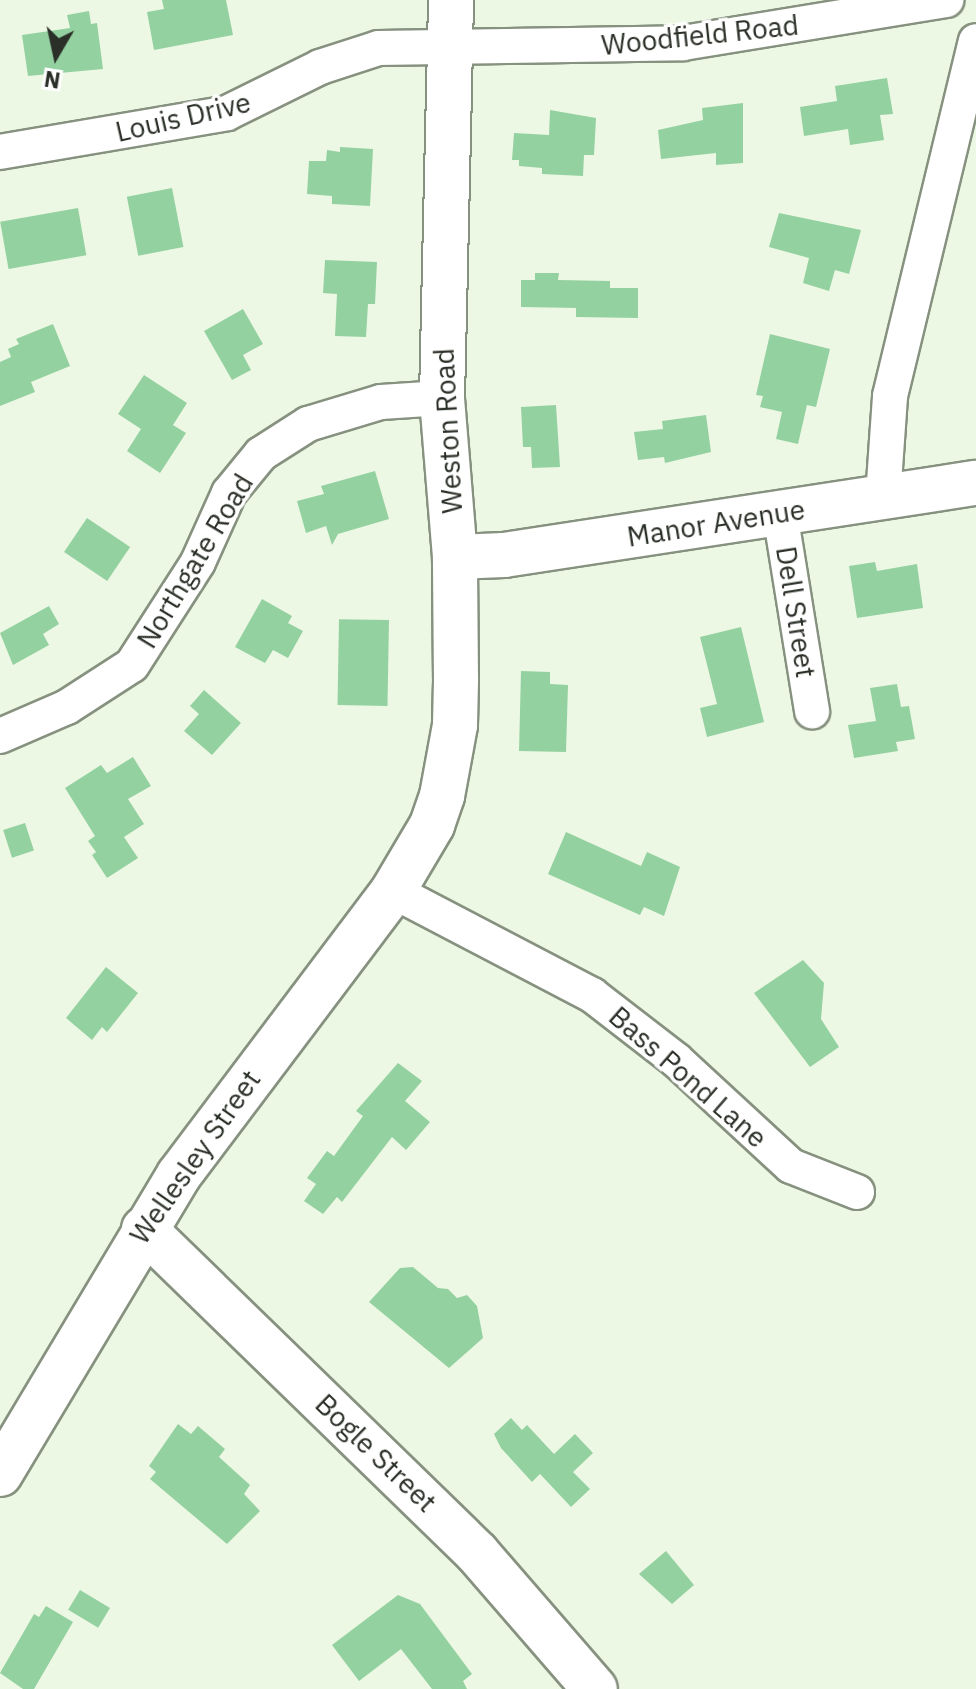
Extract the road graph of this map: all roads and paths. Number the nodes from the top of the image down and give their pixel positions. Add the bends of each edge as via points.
1 (451, 0) edge
2 (947, 0) edge
3 (976, 41) edge
4 (451, 45) junction
5 (0, 152) edge
6 (442, 398) junction
7 (976, 483) edge
8 (883, 497) junction
9 (780, 513) junction
10 (455, 557) junction
11 (812, 711) dead end
12 (0, 736) edge
13 (404, 874) junction
14 (857, 1192) dead end
15 (144, 1229) junction
16 (0, 1474) edge
17 (595, 1689) edge

1 - 4 main road, Weston Road
2 - 4 street, Woodfield Road via 683,43
3 - 8 street via 890,396
4 - 5 street, Louis Drive via 379,48 350,55 227,113
4 - 6 main road, Weston Road
6 - 10 main road, Weston Road
6 - 12 street, Northgate Road via 381,402 308,424 261,454 229,493 198,562 132,665 67,707
7 - 8 main road, Manor Avenue
8 - 9 main road, Manor Avenue
9 - 10 main road, Manor Avenue via 504,555
9 - 11 street, Dell Street
10 - 13 main road, Weston Road via 450,759 432,825
13 - 14 street, Bass Pond Lane via 592,995 676,1060 791,1166
13 - 15 main road, Wellesley Street via 263,1058
15 - 16 main road, Wellesley Street
15 - 17 main road, Bogle Street via 477,1553

